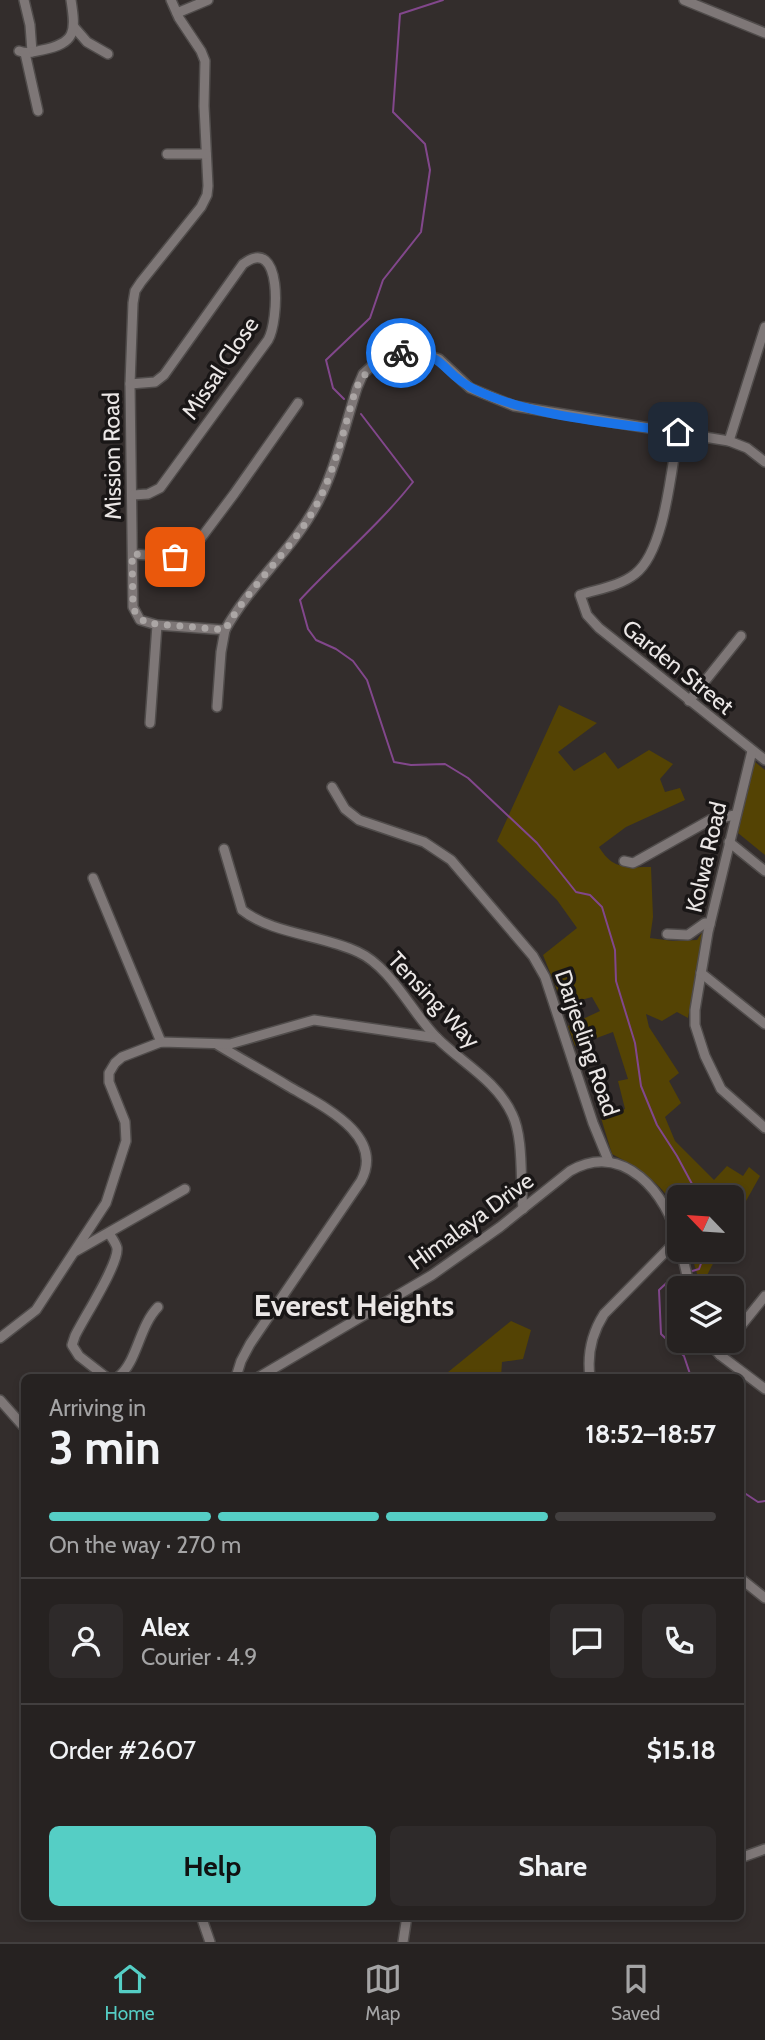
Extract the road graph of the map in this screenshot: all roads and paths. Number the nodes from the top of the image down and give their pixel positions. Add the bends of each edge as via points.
1 (24, 0) edge
2 (71, 0) edge
3 (171, 0) edge
4 (208, 0) edge
5 (684, 0) edge
6 (177, 13) junction
7 (74, 27) junction
8 (765, 33) edge
9 (25, 52) junction
10 (108, 54) dead end
11 (38, 111) dead end
12 (167, 154) dead end
13 (206, 154) junction
14 (765, 327) edge
15 (130, 384) junction
16 (298, 403) dead end
17 (678, 432) junction
18 (729, 441) junction
19 (765, 462) edge
20 (132, 495) junction
21 (132, 554) junction
22 (157, 625) junction
23 (225, 630) junction
24 (741, 636) dead end
25 (688, 701) junction
26 (216, 707) dead end
27 (150, 723) dead end
28 (752, 751) junction
29 (765, 760) edge
30 (332, 787) dead end
31 (736, 815) junction
32 (729, 842) junction
33 (224, 849) dead end
34 (625, 860) dead end
35 (765, 870) edge
36 (93, 878) dead end
37 (710, 924) junction
38 (667, 934) dead end
39 (701, 974) junction
40 (765, 1024) edge
41 (437, 1038) junction
42 (161, 1042) junction
43 (218, 1045) junction
44 (765, 1128) edge
45 (609, 1162) junction
46 (185, 1189) dead end
47 (523, 1209) junction
48 (667, 1211) edge
49 (109, 1233) junction
50 (75, 1252) junction
51 (667, 1252) edge
52 (765, 1296) edge
53 (158, 1307) dead end
54 (744, 1322) edge
55 (0, 1338) edge
56 (720, 1355) edge
57 (102, 1374) edge
58 (122, 1374) edge
59 (237, 1374) edge
60 (264, 1374) edge
61 (590, 1374) edge
62 (765, 1390) edge
63 (0, 1400) edge
64 (21, 1424) edge
65 (744, 1581) edge
66 (765, 1598) edge
67 (765, 1849) edge
68 (744, 1857) edge
69 (202, 1920) edge
70 (406, 1920) edge
71 (210, 1942) edge
72 (403, 1942) edge

1 - 9 street via 30,25
2 - 7 street
3 - 6 street, Mission Road
4 - 6 street
5 - 8 street
6 - 13 street, Mission Road via 205,61
7 - 9 street via 64,44
7 - 10 street via 87,42
9 - 11 street
12 - 13 street
13 - 15 street, Mission Road via 204,201 135,291
14 - 18 street
15 - 20 street, Mission Road
15 - 20 street, Missal Close via 149,384 164,375 243,264 260,258 269,264 275,326 268,340 160,488
16 - 21 street via 189,554
17 - 18 street
17 - 23 street via 514,405 470,388 429,355 387,355 363,374 356,388 324,490 312,512
17 - 25 street, Garden Street via 651,556 633,576 580,595 591,621
18 - 19 street
20 - 21 street, Mission Road
21 - 22 street, Mission Road via 133,607 146,623
22 - 23 street
22 - 27 street
23 - 26 street
24 - 25 street
25 - 28 street, Garden Street
28 - 29 street, Garden Street
28 - 31 street, Kolwa Road
30 - 45 street, Darjeeling Road via 345,809 359,820 424,842 446,855 533,956 545,977
31 - 32 street, Kolwa Road
31 - 34 street via 710,820 638,861
32 - 35 street
32 - 37 street, Kolwa Road
33 - 41 street, Tensing Way via 242,910 360,953 382,971
36 - 42 street
37 - 38 street via 688,934
37 - 39 street, Kolwa Road
39 - 40 street
39 - 44 street, Kolwa Road via 695,1025 705,1056 721,1088
41 - 43 street via 314,1020
41 - 47 street, Tensing Way via 491,1086 513,1114
42 - 43 street
42 - 50 street via 122,1057 109,1073 125,1122 126,1141 106,1203
43 - 59 street via 346,1122 364,1147 367,1160 361,1181 250,1345
45 - 47 street, Himalaya Drive via 570,1171
45 - 48 street via 627,1168 654,1190
46 - 49 street
47 - 60 street, Himalaya Drive via 413,1287
49 - 50 street
49 - 57 street via 116,1255 72,1345
50 - 55 street via 36,1310
51 - 61 street via 604,1314 590,1353
52 - 54 street
53 - 58 street
56 - 62 street
63 - 64 street
65 - 66 street
67 - 68 street
69 - 71 street
70 - 72 street

